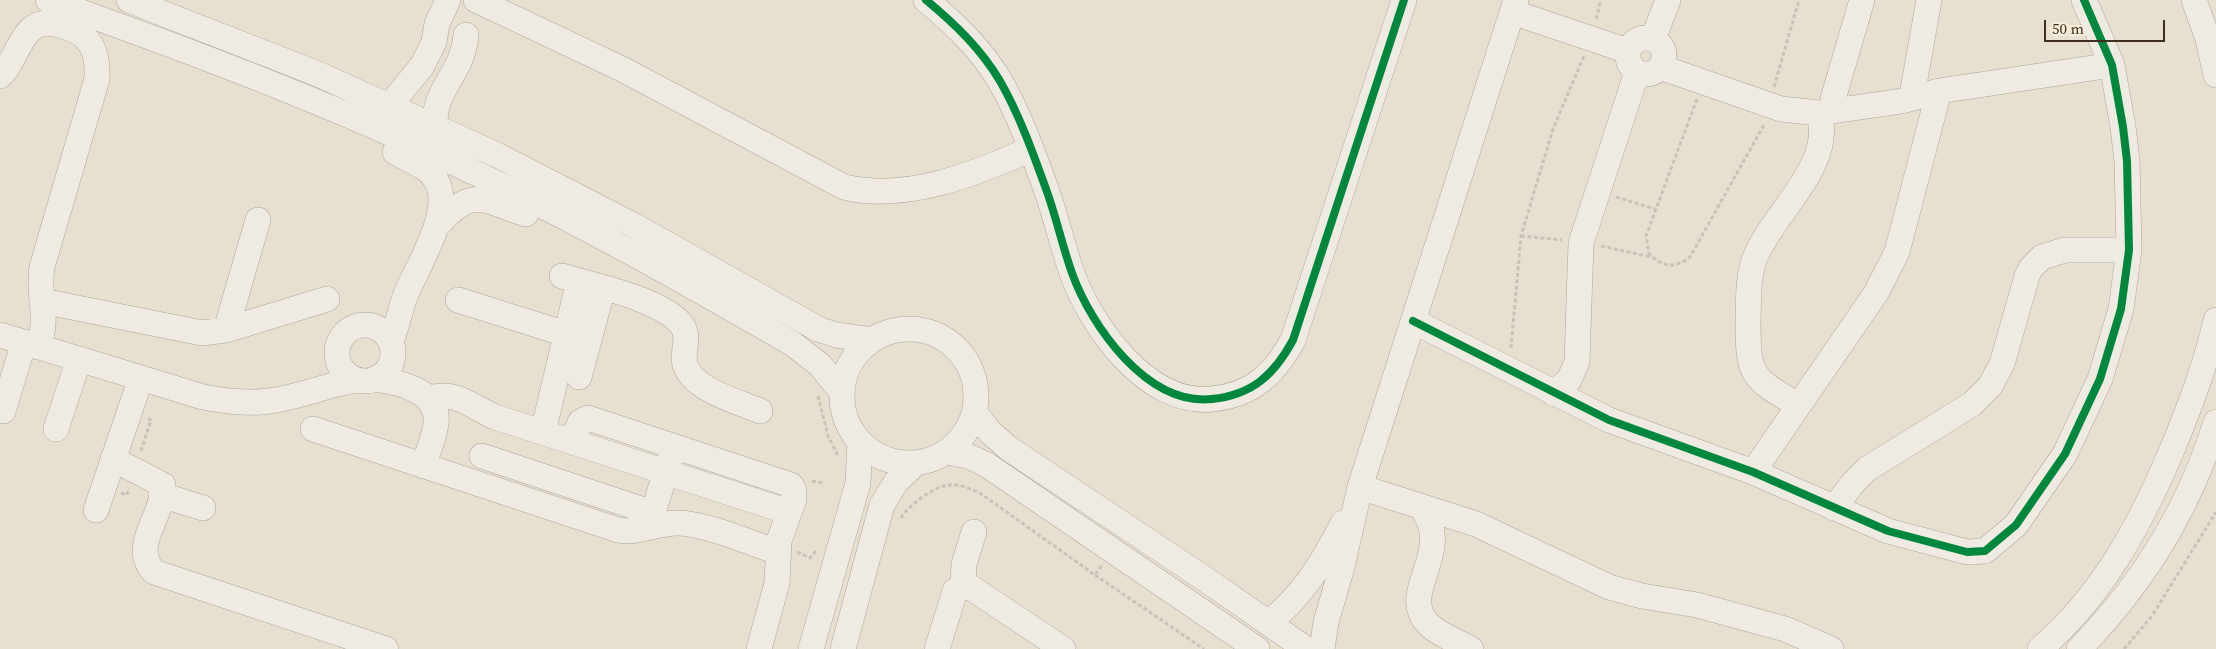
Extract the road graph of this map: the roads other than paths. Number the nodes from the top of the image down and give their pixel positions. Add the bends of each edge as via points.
1 (48, 0) edge
2 (128, 0) edge
3 (448, 0) edge
4 (926, 0) edge
5 (1404, 0) edge
6 (1668, 0) edge
7 (1862, 0) edge
8 (1929, 0) edge
9 (2084, 0) edge
10 (2194, 0) edge
11 (479, 2) edge
12 (1514, 6) edge
13 (437, 24) junction
14 (466, 35) junction
15 (1649, 57) junction
16 (2112, 65) junction
17 (2216, 74) edge
18 (0, 76) edge
19 (1913, 90) junction
20 (1938, 91) junction
21 (1773, 100) junction
22 (390, 105) junction
23 (1826, 106) junction
24 (369, 125) junction
25 (435, 127) junction
26 (1031, 150) junction
27 (565, 219) junction
28 (258, 220) dead end
29 (436, 226) junction
30 (2129, 250) junction
31 (603, 288) junction
32 (405, 296) junction
33 (327, 299) dead end
34 (458, 300) dead end
35 (42, 301) junction
36 (2216, 320) edge
37 (1413, 322) junction
38 (367, 324) junction
39 (226, 330) junction
40 (566, 334) junction
41 (0, 335) edge
42 (872, 340) junction
43 (31, 344) junction
44 (392, 348) junction
45 (337, 355) junction
46 (79, 359) junction
47 (579, 377) dead end
48 (141, 378) junction
49 (365, 380) junction
50 (842, 392) junction
51 (421, 393) junction
52 (1554, 394) junction
53 (299, 395) junction
54 (4, 399) edge
55 (1798, 405) junction
56 (760, 411) dead end
57 (975, 413) junction
58 (495, 418) junction
59 (2216, 422) edge
60 (56, 429) dead end
61 (313, 429) dead end
62 (557, 437) junction
63 (860, 442) junction
64 (674, 445) junction
65 (947, 452) junction
66 (482, 456) junction
67 (915, 464) junction
68 (124, 465) junction
69 (424, 466) junction
70 (666, 472) junction
71 (1753, 472) junction
72 (542, 476) junction
73 (473, 482) junction
74 (1360, 487) junction
75 (161, 495) junction
76 (100, 499) road end
77 (532, 502) junction
78 (1421, 507) junction
79 (203, 508) dead end
80 (1834, 508) junction
81 (789, 512) junction
82 (650, 520) junction
83 (974, 532) dead end
84 (778, 553) junction
85 (963, 586) junction
86 (1268, 623) junction
87 (1821, 646) edge
88 (386, 649) edge
89 (759, 649) edge
90 (811, 649) edge
91 (843, 649) edge
92 (937, 649) edge
93 (1063, 649) edge
94 (1257, 649) edge
95 (1306, 649) edge
96 (1322, 649) edge
97 (1471, 649) edge
98 (2041, 649) edge
99 (2079, 649) edge

1 - 24 street via 222,64
2 - 22 street
3 - 13 street
4 - 26 street via 984,57 1000,82
5 - 26 street via 1293,340 1278,364 1245,392 1227,398 1189,398 1154,385 1126,359 1096,318 1072,274
6 - 15 street
7 - 23 street
8 - 19 street
9 - 16 street
10 - 17 street
11 - 14 street
11 - 26 street via 624,70 844,187 873,192 917,187 975,172
12 - 15 street via 1590,39
12 - 37 street
13 - 14 street
13 - 22 street via 432,46 420,70
14 - 25 street via 463,56 450,82 442,89
15 - 21 street
15 - 21 street via 1704,82
15 - 52 street via 1581,243 1577,362 1569,380
16 - 20 street
16 - 30 street via 2127,161
18 - 35 street via 23,38 34,28 47,23 76,30 86,38 96,57 97,79 42,267
19 - 20 street
19 - 23 street
20 - 23 street via 1902,101
20 - 55 street via 1891,266 1876,293
21 - 23 street via 1808,101
22 - 25 street
23 - 55 street via 1818,157 1759,248 1749,284 1748,352 1751,367 1764,385
24 - 27 street via 469,169
24 - 29 street via 386,146 425,168 434,177 441,196
25 - 42 street via 633,225 818,329
27 - 29 street via 531,216 492,200 474,199 462,204
27 - 50 street via 793,344 820,365
28 - 39 street
29 - 32 street
30 - 80 street via 2065,250 2042,256 2030,268 2002,364 1990,386 1972,404 1867,469
30 - 80 street via 2115,332 2091,401 2055,470 1999,554 1981,563 1967,562
31 - 40 street via 570,278
31 - 47 street
31 - 56 street via 640,299 678,321 685,332 685,362 693,379
32 - 38 street
32 - 44 street
33 - 39 street
34 - 40 street
35 - 39 street via 190,332
35 - 43 street via 44,324
36 - 98 street via 2207,356 2181,428 2138,524 2107,576
37 - 52 street
37 - 74 street
38 - 44 street via 379,328
38 - 45 street via 347,330 339,341
40 - 62 street
41 - 43 street
42 - 50 street via 848,368
42 - 57 street via 899,330 914,329 928,332 954,346 971,370 977,399
43 - 46 street
43 - 54 street
44 - 49 street via 385,373
44 - 51 street
45 - 49 street via 341,368
45 - 53 street
46 - 48 street
46 - 60 street
48 - 53 street via 222,401 261,402
48 - 68 street via 129,413
49 - 51 street
49 - 53 street via 333,384
50 - 63 street via 846,419
51 - 58 street via 456,397
51 - 69 street via 436,422
52 - 71 street via 1616,423
55 - 71 street
57 - 65 street via 964,436
57 - 86 street via 1008,448
58 - 62 street
58 - 66 street
59 - 99 street via 2183,508 2168,535 2128,592
61 - 69 street
62 - 64 street via 588,418
62 - 70 street
62 - 72 street
63 - 67 street via 874,454 891,461
63 - 90 street via 858,482
64 - 70 street
64 - 81 street via 788,482 795,495
65 - 67 street
65 - 94 street via 968,456 987,465
66 - 72 street
66 - 73 street
67 - 91 street via 896,482 882,505
68 - 75 street via 162,484
68 - 76 street
69 - 73 street
70 - 81 street
70 - 82 street
71 - 80 street
72 - 77 street
72 - 82 street
73 - 77 street
74 - 78 street
74 - 86 street via 1308,584
74 - 96 street
75 - 79 street
75 - 88 street via 145,548 146,561 154,572
77 - 82 street via 618,530 633,531
78 - 87 street via 1493,531 1608,588 1707,608 1784,629
78 - 97 street via 1432,528 1434,543 1418,595 1420,610 1433,628
81 - 84 street
82 - 84 street via 690,524
83 - 85 street via 964,564
84 - 89 street via 777,584
85 - 92 street via 953,596
85 - 93 street via 972,586
86 - 95 street

